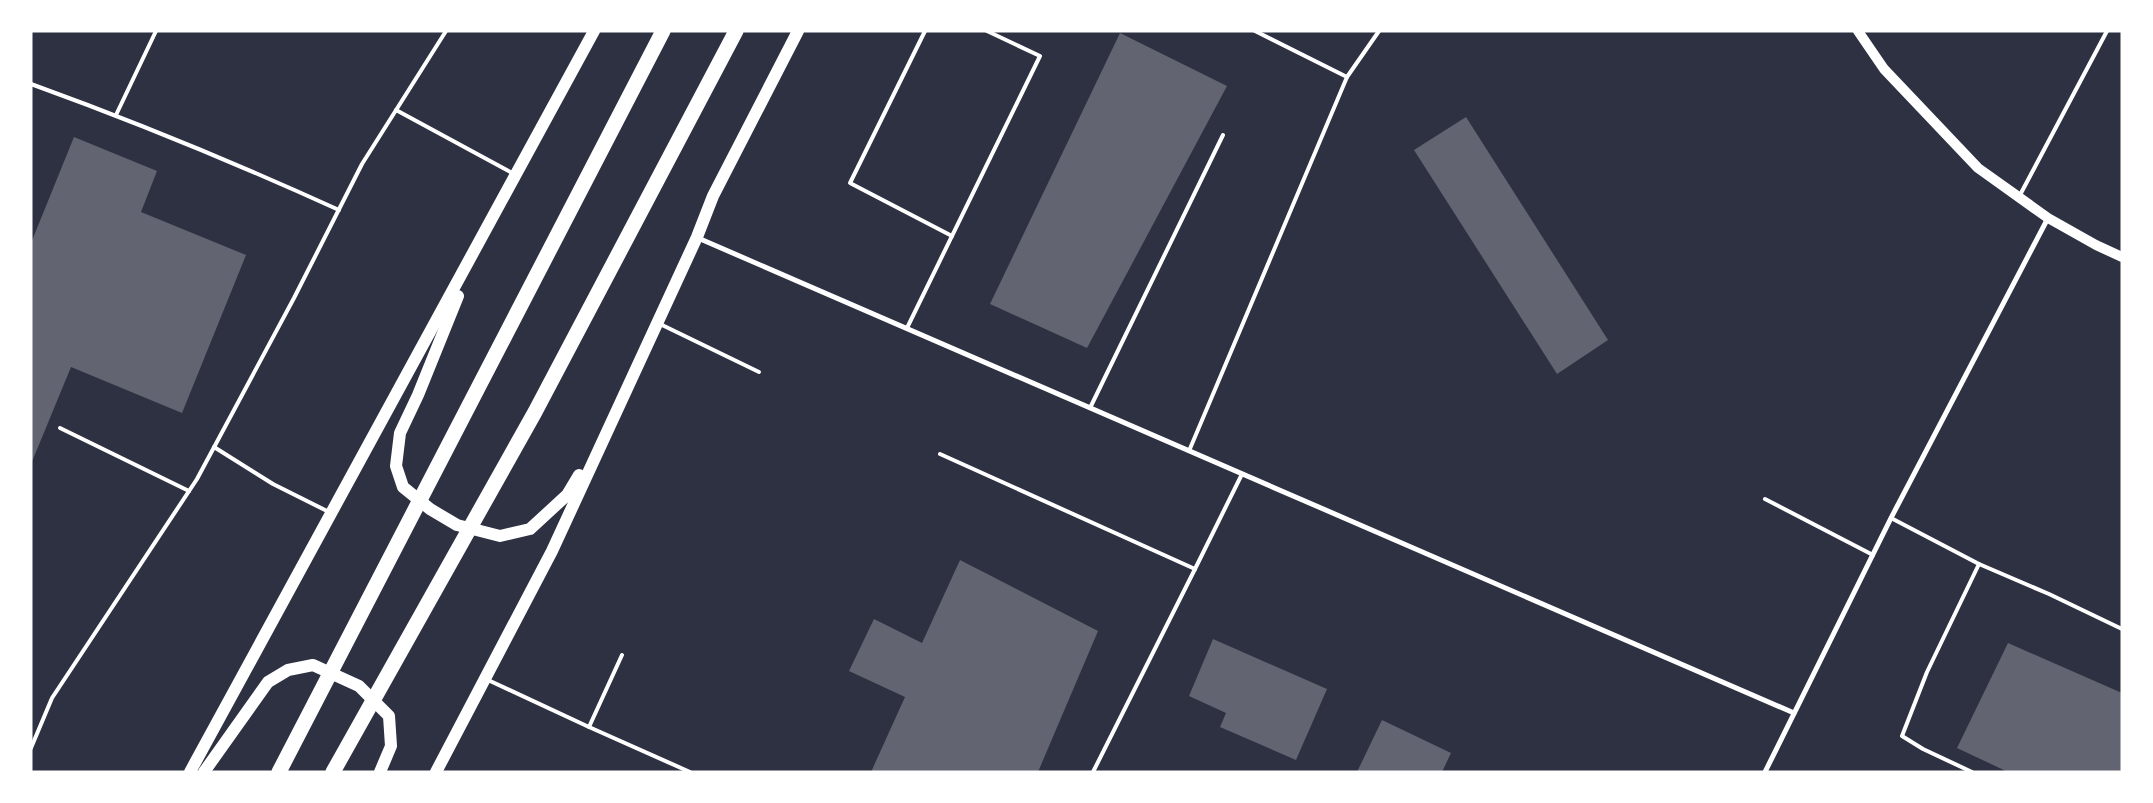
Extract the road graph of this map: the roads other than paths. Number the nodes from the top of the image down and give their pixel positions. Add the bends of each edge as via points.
1 (156, 31) edge
2 (446, 31) edge
3 (594, 31) edge
4 (663, 31) edge
5 (736, 31) edge
6 (798, 31) edge
7 (925, 31) edge
8 (987, 31) edge
9 (1255, 31) edge
10 (1379, 31) edge
11 (1858, 31) edge
12 (2107, 31) edge
13 (1347, 77) junction
14 (31, 84) edge
15 (396, 110) junction
16 (116, 115) junction
17 (1223, 135) dead end
18 (516, 175) junction
19 (2019, 197) junction
20 (339, 210) junction
21 (2048, 218) junction
22 (485, 232) junction
23 (952, 236) junction
24 (697, 237) junction
25 (2122, 257) edge
26 (657, 323) junction
27 (907, 328) junction
28 (760, 372) dead end
29 (1090, 408) junction
30 (615, 414) junction
31 (60, 428) dead end
32 (214, 447) junction
33 (1189, 450) junction
34 (940, 454) dead end
35 (1242, 474) junction
36 (189, 491) junction
37 (1765, 499) dead end
38 (331, 513) junction
39 (1891, 518) junction
40 (1873, 555) junction
41 (1979, 564) junction
42 (1194, 569) junction
43 (2122, 629) edge
44 (622, 655) dead end
45 (485, 678) junction
46 (1794, 713) junction
47 (590, 727) junction
48 (31, 748) edge
49 (190, 772) edge
50 (204, 772) edge
51 (279, 772) edge
52 (333, 772) edge
53 (380, 772) edge
54 (436, 772) edge
55 (690, 772) edge
56 (1093, 772) edge
57 (1765, 772) edge
58 (1972, 772) edge

1 - 16 lane
2 - 15 lane
3 - 18 main road
4 - 51 highway
5 - 52 highway via 535,412
6 - 24 main road via 713,196
7 - 23 lane via 850,183
8 - 23 lane via 1040,56
9 - 13 lane
10 - 13 lane
11 - 19 main road via 1884,69 1978,168
12 - 19 lane
13 - 33 lane
14 - 16 lane
15 - 18 lane
15 - 20 lane via 362,164
16 - 20 lane via 233,162
17 - 29 lane
18 - 22 main road
19 - 21 main road
20 - 32 lane
21 - 25 main road
21 - 39 street
22 - 30 main road via 400,433 396,466 403,487 457,525 500,536 530,529 567,495
22 - 38 main road
23 - 27 lane
24 - 26 main road
24 - 27 street
26 - 28 lane
26 - 30 main road
27 - 29 street
29 - 33 street
30 - 45 main road via 552,551
31 - 36 lane
32 - 36 lane
32 - 38 lane via 273,484
33 - 35 street
34 - 42 lane
35 - 42 lane
35 - 46 street
36 - 48 lane via 52,698
37 - 40 lane
38 - 49 main road
39 - 40 street
39 - 41 lane
40 - 46 street
41 - 43 lane
41 - 58 lane via 1927,672 1902,736
42 - 56 lane
44 - 47 lane
45 - 47 lane
45 - 54 main road
46 - 57 street
47 - 55 lane
50 - 53 main road via 268,682 288,670 313,665 359,686 389,716 391,746

